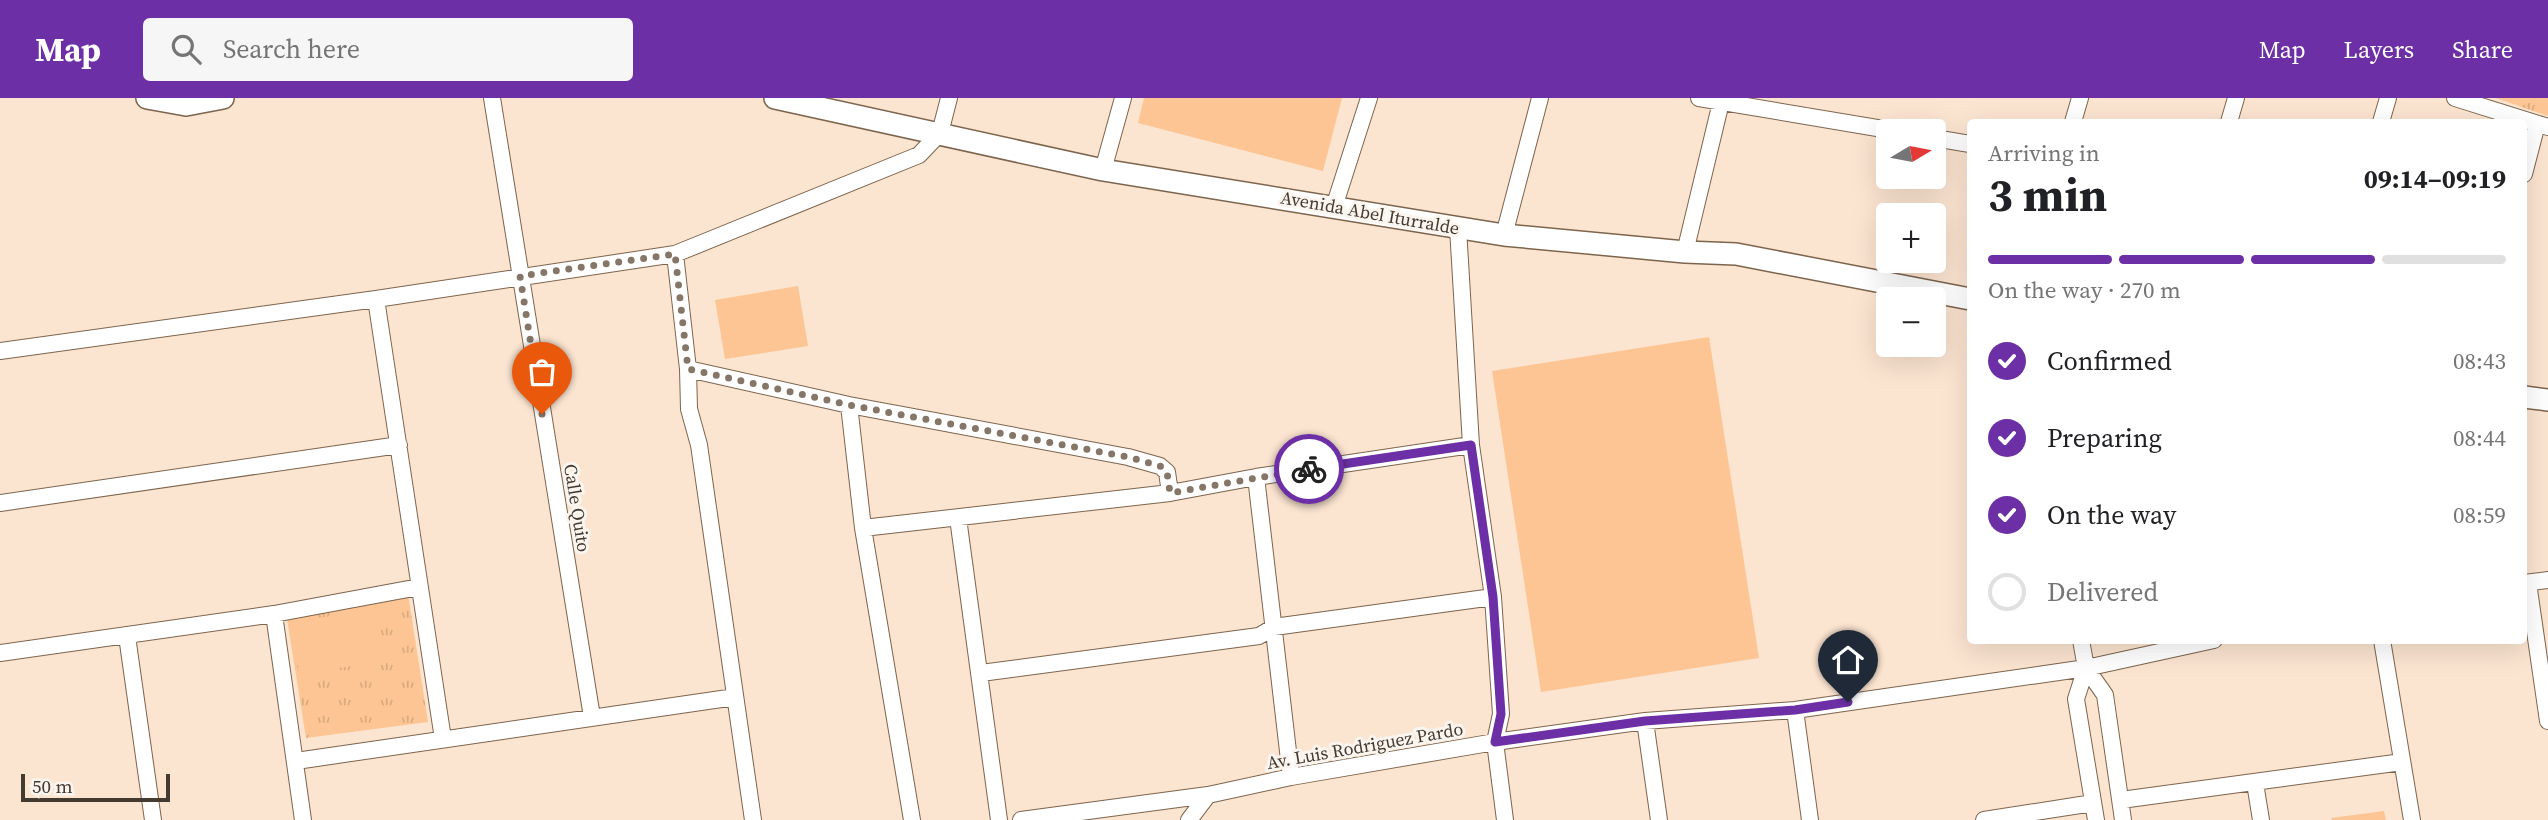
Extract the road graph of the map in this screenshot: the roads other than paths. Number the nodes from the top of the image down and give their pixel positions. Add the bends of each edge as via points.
1 (147, 98) edge
2 (223, 98) edge
3 (492, 98) edge
4 (949, 98) edge
5 (1123, 98) edge
6 (1369, 98) edge
7 (1539, 98) edge
8 (1699, 98) edge
9 (2080, 98) edge
10 (2236, 98) edge
11 (2388, 98) edge
12 (2455, 98) edge
13 (782, 99) edge
14 (1721, 100) edge
15 (2074, 119) edge
16 (2230, 119) edge
17 (2382, 119) edge
18 (2520, 119) edge
19 (2542, 126) edge
20 (1876, 128) edge
21 (940, 133) junction
22 (1946, 140) edge
23 (1967, 144) edge
24 (2527, 166) edge
25 (1103, 170) junction
26 (1334, 207) junction
27 (1458, 228) junction
28 (1504, 236) junction
29 (1685, 252) junction
30 (675, 254) junction
31 (520, 276) junction
32 (1967, 298) edge
33 (376, 299) junction
34 (0, 351) edge
35 (688, 369) junction
36 (2527, 397) edge
37 (2548, 400) edge
38 (849, 405) junction
39 (399, 445) junction
40 (1471, 445) junction
41 (1256, 477) junction
42 (1170, 493) junction
43 (0, 503) edge
44 (958, 518) junction
45 (863, 528) junction
46 (2548, 580) edge
47 (2527, 583) edge
48 (419, 587) junction
49 (2527, 589) edge
50 (1493, 597) junction
51 (274, 614) junction
52 (1274, 627) junction
53 (127, 636) junction
54 (2082, 644) edge
55 (2196, 644) edge
56 (2383, 644) edge
57 (0, 653) edge
58 (2086, 668) junction
59 (981, 673) junction
60 (734, 697) junction
61 (1795, 710) junction
62 (592, 717) junction
63 (1645, 721) junction
64 (2548, 721) edge
65 (443, 739) junction
66 (1495, 742) junction
67 (296, 761) junction
68 (2402, 762) junction
69 (1292, 777) junction
70 (2255, 783) junction
71 (1208, 795) junction
72 (2120, 800) junction
73 (2093, 803) junction
74 (153, 820) edge
75 (303, 820) edge
76 (753, 820) edge
77 (912, 820) edge
78 (999, 820) edge
79 (1021, 820) edge
80 (1189, 820) edge
81 (1505, 820) edge
82 (1659, 820) edge
83 (1810, 820) edge
84 (1984, 820) edge
85 (2096, 820) edge
86 (2123, 820) edge
87 (2262, 820) edge
88 (2412, 820) edge

1 - 2 street via 186,105
3 - 31 street, Calle Quito
4 - 21 street
5 - 25 street
6 - 26 street
7 - 28 street
8 - 14 street
9 - 15 street
10 - 16 street
11 - 17 street
12 - 18 street
13 - 21 street, Avenida Abel Iturralde
14 - 20 street
14 - 29 street
19 - 24 street
21 - 25 street, Avenida Abel Iturralde
21 - 30 street via 919,155
22 - 23 street
25 - 26 street, Avenida Abel Iturralde
26 - 27 street, Avenida Abel Iturralde
27 - 28 street, Avenida Abel Iturralde
27 - 40 street
28 - 29 street, Avenida Abel Iturralde
29 - 32 street, Avenida Abel Iturralde via 1736,254
30 - 31 street
30 - 35 street
31 - 33 street
31 - 62 street, Calle Quito
33 - 34 street
33 - 39 street
35 - 38 street
35 - 60 street via 689,408 699,445
36 - 37 street
38 - 42 street via 1128,457 1160,466 1167,472
38 - 45 street
39 - 43 street
39 - 48 street
40 - 41 street
40 - 50 street
41 - 42 street
41 - 52 street
42 - 44 street
44 - 45 street
44 - 59 street
45 - 77 street
46 - 47 street
48 - 51 street
48 - 65 street
49 - 64 street
50 - 52 street
50 - 66 street via 1501,714
51 - 53 street
51 - 67 street
52 - 59 street via 1259,636
52 - 69 street
53 - 57 street
53 - 74 street
54 - 58 street
55 - 58 street, Av. Luis Rodriguez Pardo
56 - 68 street
58 - 61 street, Av. Luis Rodriguez Pardo
58 - 72 street via 2105,695
58 - 73 street via 2076,699
59 - 78 street
60 - 62 street
60 - 76 street
61 - 63 street, Av. Luis Rodriguez Pardo
61 - 83 street
62 - 65 street
63 - 66 street, Av. Luis Rodriguez Pardo
63 - 82 street
65 - 67 street
66 - 69 street, Av. Luis Rodriguez Pardo
66 - 81 street
67 - 75 street
68 - 70 street
68 - 88 street
69 - 71 street, Av. Luis Rodriguez Pardo
70 - 72 street
70 - 87 street
71 - 79 street, Av. Luis Rodriguez Pardo
71 - 80 street
72 - 86 street
73 - 84 street
73 - 85 street

